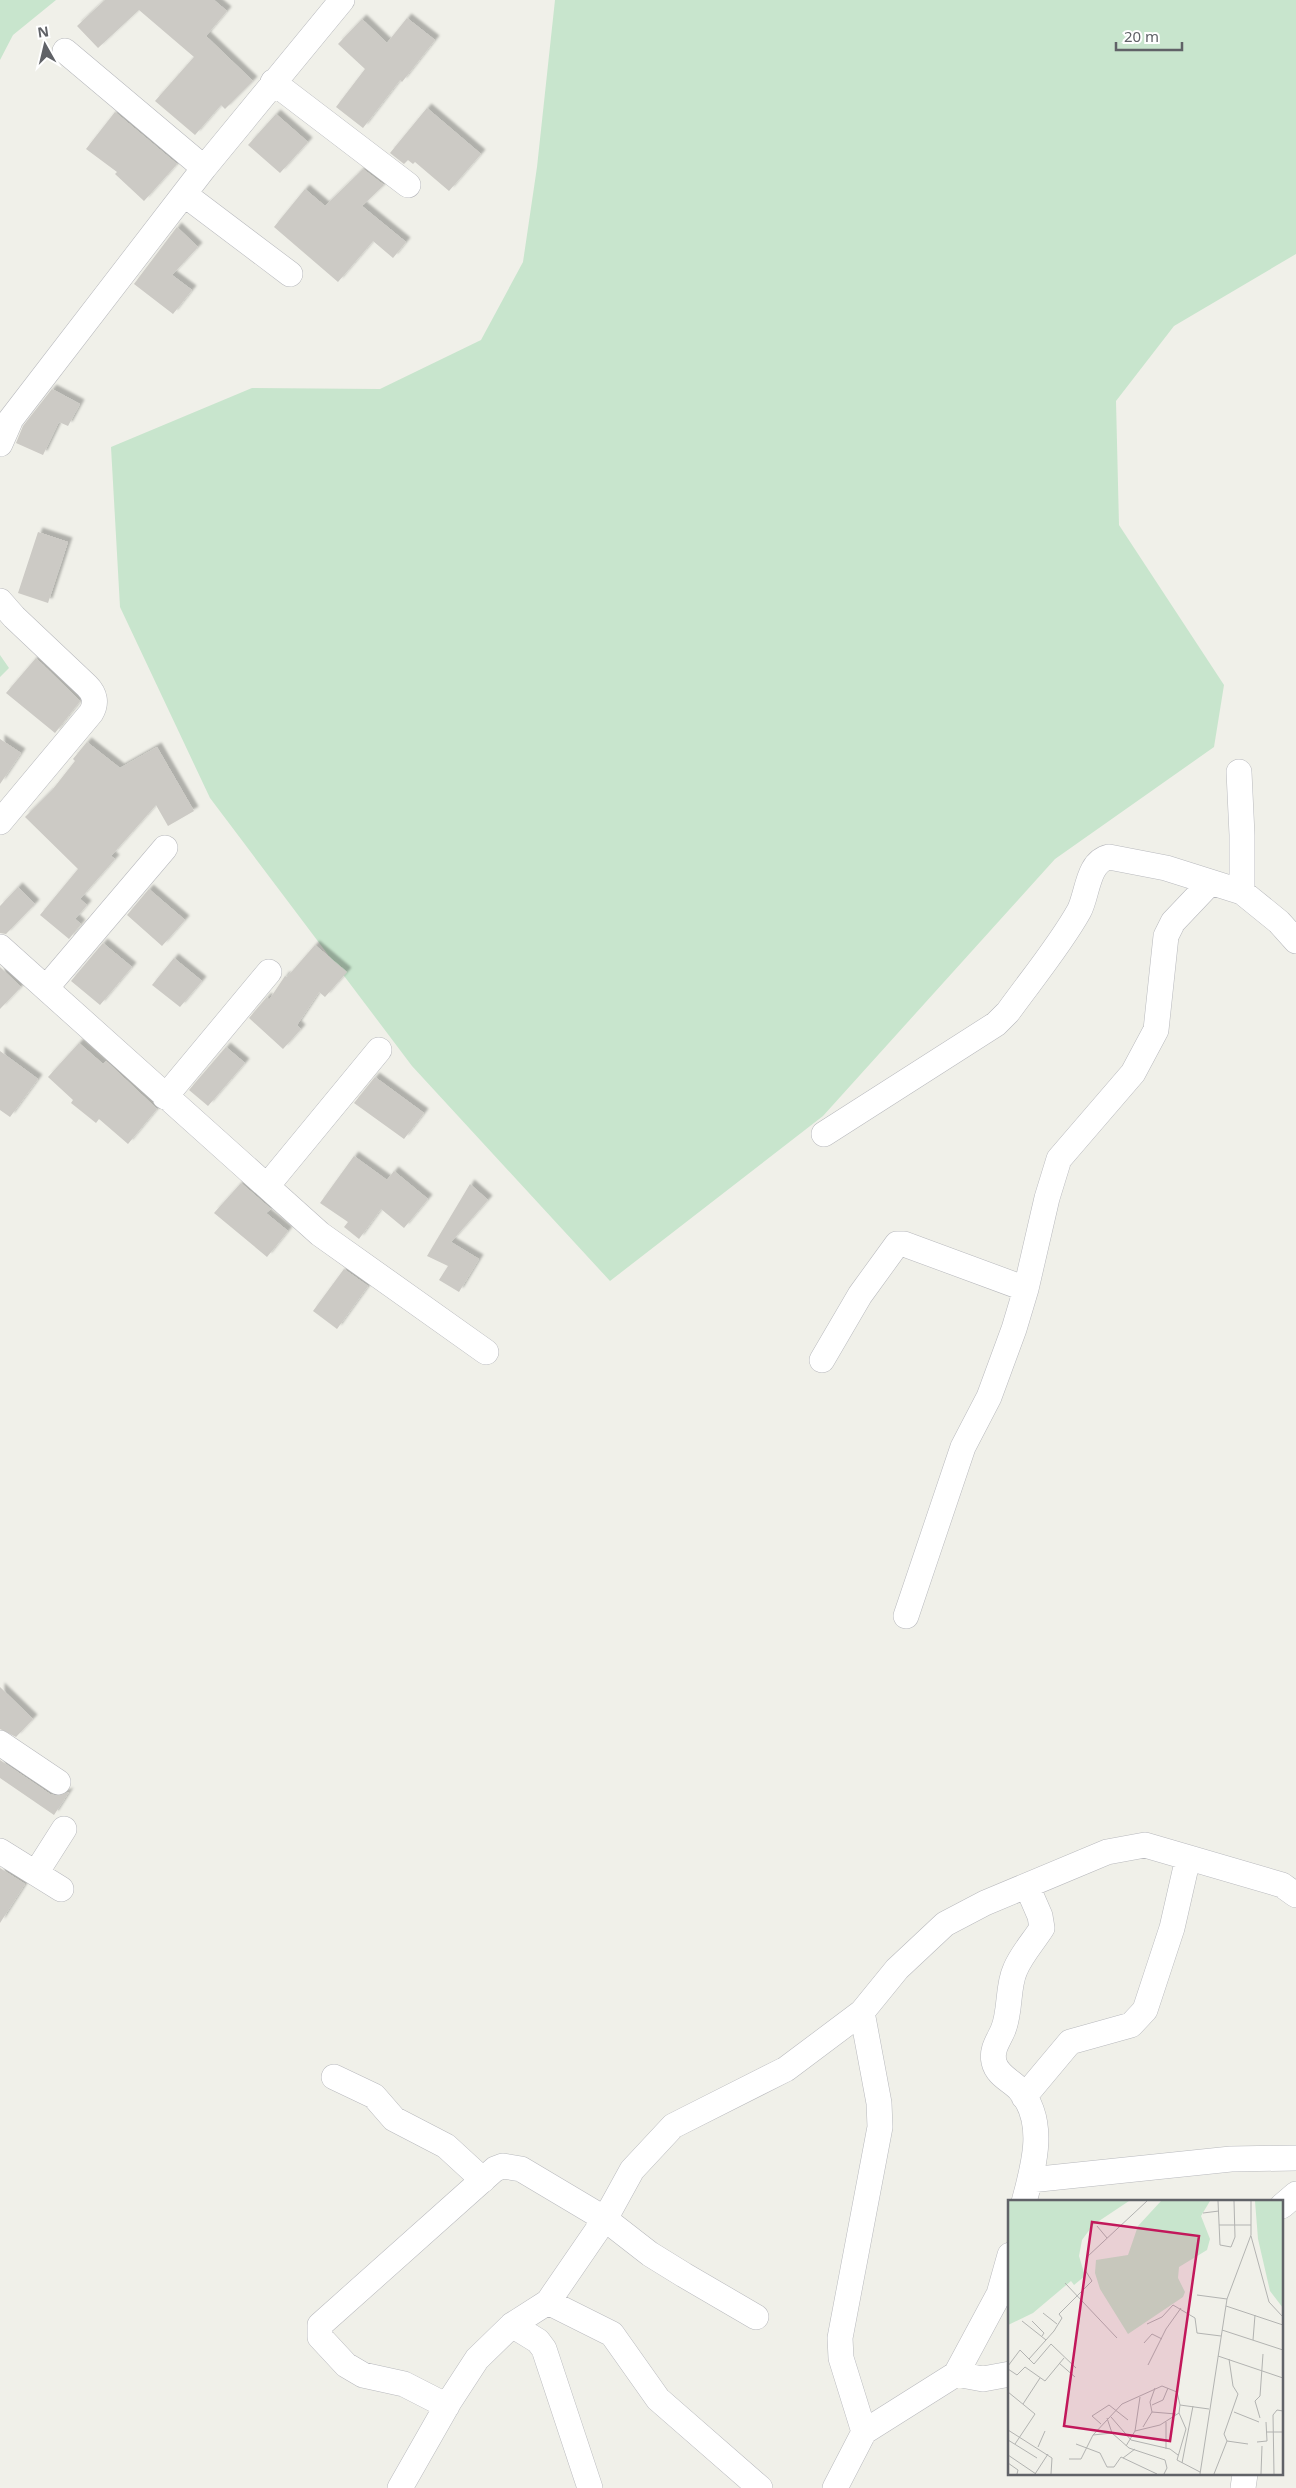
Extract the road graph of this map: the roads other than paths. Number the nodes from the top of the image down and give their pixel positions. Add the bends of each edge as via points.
1 (342, 0) edge
2 (65, 51) dead end
3 (273, 82) junction
4 (204, 168) junction
5 (408, 185) dead end
6 (184, 194) junction
7 (290, 274) dead end
8 (0, 444) edge
9 (0, 601) edge
10 (1239, 772) dead end
11 (0, 822) edge
12 (165, 848) dead end
13 (1210, 883) junction
14 (1242, 892) junction
15 (1296, 940) edge
16 (0, 948) edge
17 (269, 972) dead end
18 (46, 988) junction
19 (380, 1050) dead end
20 (165, 1097) junction
21 (824, 1134) dead end
22 (266, 1186) junction
23 (1026, 1289) junction
24 (486, 1352) dead end
25 (822, 1360) dead end
26 (906, 1616) dead end
27 (0, 1743) edge
28 (58, 1782) dead end
29 (64, 1828) dead end
30 (0, 1851) edge
31 (1188, 1858) junction
32 (36, 1872) junction
33 (1027, 1886) junction
34 (61, 1889) dead end
35 (1296, 1895) edge
36 (862, 2012) junction
37 (334, 2076) dead end
38 (1024, 2097) junction
39 (1296, 2158) edge
40 (483, 2180) junction
41 (1027, 2191) edge
42 (1296, 2194) edge
43 (1284, 2204) edge
44 (605, 2219) junction
45 (1008, 2262) edge
46 (548, 2302) junction
47 (756, 2317) dead end
48 (512, 2325) junction
49 (956, 2374) junction
50 (1008, 2374) edge
51 (447, 2406) junction
52 (864, 2432) junction
53 (400, 2488) edge
54 (590, 2488) edge
55 (760, 2488) edge
56 (835, 2488) edge

1 - 3 street
2 - 4 street
3 - 4 street
3 - 5 street
4 - 6 street
6 - 7 street
6 - 8 street via 11,419
9 - 11 street via 92,691 94,703 91,713
10 - 14 street
12 - 18 street
13 - 14 street
13 - 21 street via 1166,868 1109,857 1099,861 1079,910 1002,1018
13 - 23 street via 1173,922 1166,936 1156,1030 1133,1072 1059,1159
14 - 15 street
16 - 18 street
17 - 20 street
18 - 20 street
19 - 22 street
20 - 22 street
22 - 24 street via 320,1234
23 - 25 street via 897,1244 860,1296
23 - 26 street via 989,1397 964,1447
27 - 28 street
29 - 32 street
30 - 32 street
31 - 33 street via 1145,1845 1132,1846 1107,1852
31 - 35 street via 1282,1885
31 - 38 street via 1172,1928 1145,2010 1126,2027 1070,2042
32 - 34 street
33 - 36 street via 945,1924 897,1969
33 - 38 street via 1042,1928 1015,1969 1007,2016 993,2055 1000,2074
36 - 44 street via 786,2069 673,2126 632,2170
36 - 52 street via 879,2103 880,2127 840,2338 841,2358
37 - 40 street via 374,2096 394,2119 446,2146
38 - 41 street via 1035,2117 1037,2132
39 - 41 street via 1231,2159
40 - 44 street via 503,2166 521,2169
40 - 51 street via 320,2325 319,2330 320,2337 346,2365 363,2375 404,2384
42 - 43 street
44 - 46 street
44 - 47 street via 650,2254
45 - 49 street via 999,2294
46 - 48 street
46 - 55 street via 618,2339 658,2399
48 - 51 street via 476,2359
48 - 54 street via 538,2341 544,2349
49 - 50 street via 983,2379
49 - 52 street
51 - 53 street
52 - 56 street

